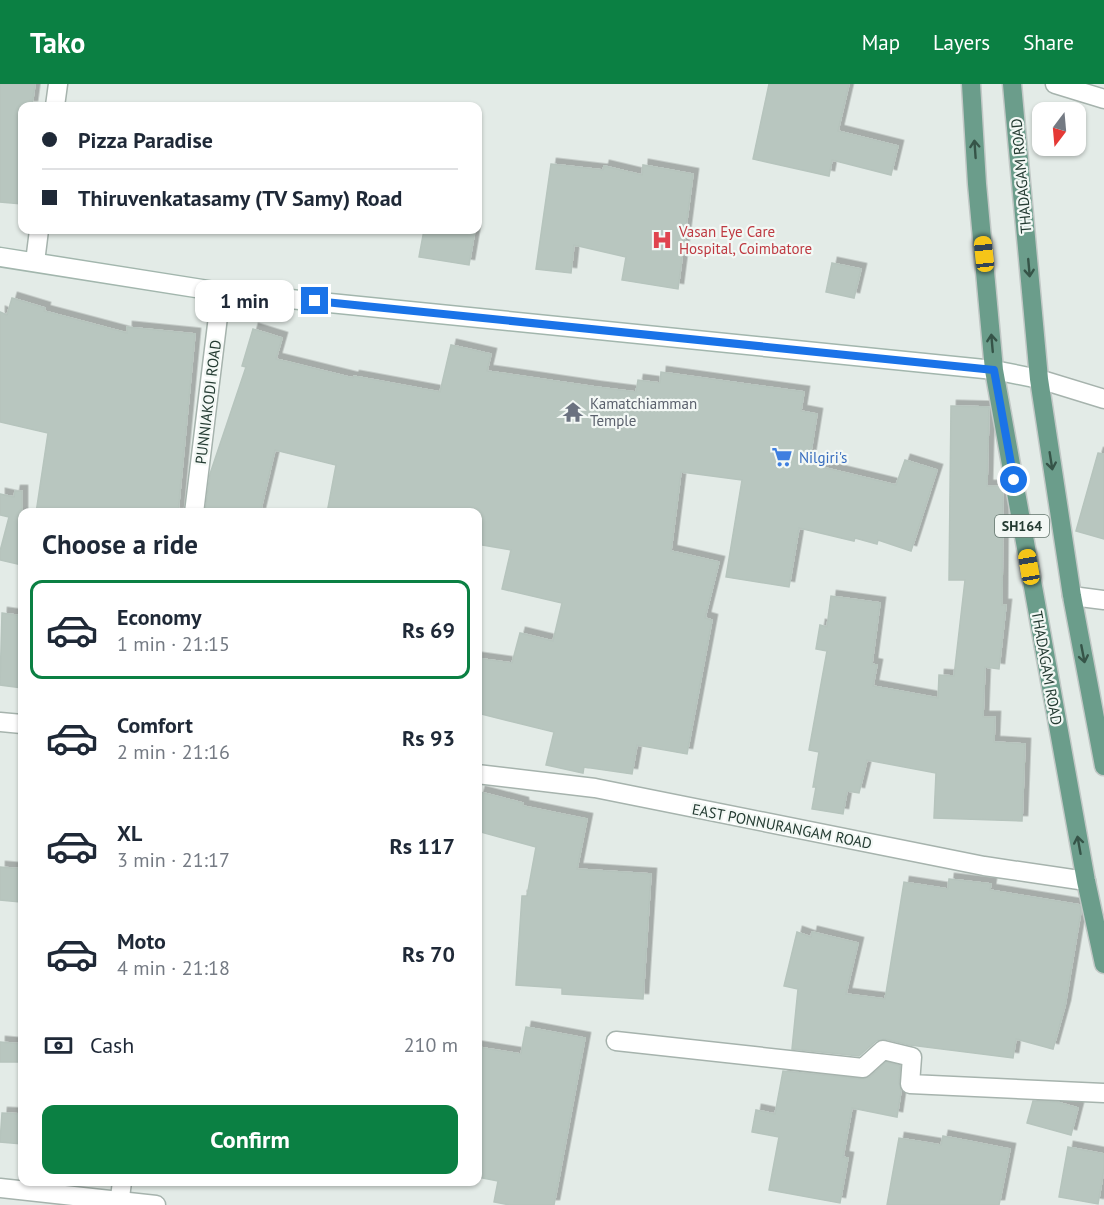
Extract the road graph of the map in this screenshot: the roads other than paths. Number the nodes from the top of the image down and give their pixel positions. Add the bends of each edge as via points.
1 (57, 84) edge
2 (971, 84) edge
3 (1012, 84) edge
4 (1055, 84) edge
5 (1104, 99) edge
6 (55, 102) edge
7 (38, 234) edge
8 (0, 257) edge
9 (35, 262) junction
10 (221, 292) junction
11 (994, 370) junction
12 (1039, 379) junction
13 (1104, 399) edge
14 (195, 508) edge
15 (1072, 596) junction
16 (1104, 600) edge
17 (0, 722) edge
18 (18, 724) edge
19 (1104, 766) edge
20 (482, 775) edge
21 (1086, 882) junction
22 (1104, 964) edge
23 (616, 1041) dead end
24 (1104, 1093) edge
25 (122, 1186) edge
26 (0, 1188) edge
27 (120, 1203) edge
28 (156, 1205) edge

1 - 6 street
11 -> 2 main road, THADAGAM ROAD / SH164
3 -> 12 main road, THADAGAM ROAD / SH164
4 - 5 street
7 - 9 street
8 - 9 street
9 - 10 street
10 - 11 street
10 - 14 street, PUNNIAKODI ROAD
11 - 12 street
21 -> 11 main road, THADAGAM ROAD / SH164
12 - 13 street
12 -> 15 main road, THADAGAM ROAD / SH164
15 - 16 street
15 -> 19 main road, THADAGAM ROAD / SH164
17 - 18 street
20 - 21 street, EAST PONNURANGAM ROAD via 595,788 984,866
21 - 22 main road, THADAGAM ROAD / SH164
23 - 24 street via 863,1068 883,1050 912,1057 910,1084
25 - 27 street
26 - 27 street
27 - 28 street

